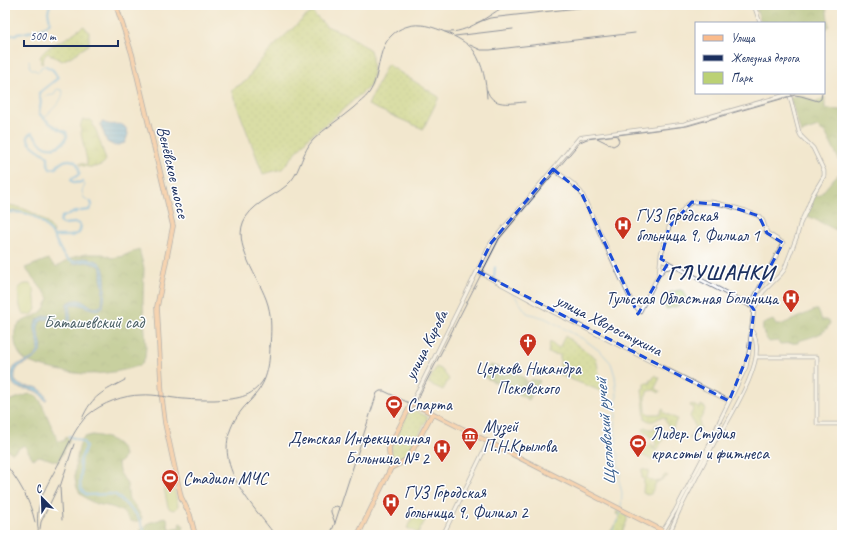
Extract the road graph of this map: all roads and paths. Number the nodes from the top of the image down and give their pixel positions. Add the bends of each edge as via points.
1 (754, 5) edge
2 (116, 6) edge
3 (760, 22) edge
4 (786, 94) edge
5 (789, 94) edge
6 (553, 170) junction
7 (661, 259) junction
8 (674, 266) junction
9 (477, 271) junction
10 (659, 274) junction
11 (750, 306) junction
12 (754, 309) junction
13 (753, 336) junction
14 (750, 352) junction
15 (756, 356) junction
16 (741, 378) junction
17 (748, 381) junction
18 (729, 402) junction
19 (412, 403) junction
20 (432, 414) junction
21 (842, 424) edge
22 (715, 431) junction
23 (720, 434) junction
24 (488, 442) junction
25 (389, 452) junction
26 (399, 463) junction
27 (391, 468) junction
28 (670, 518) junction
29 (675, 521) junction
30 (663, 531) junction
31 (195, 535) edge
32 (358, 535) edge
33 (442, 535) edge
34 (670, 535) edge

1 - 3 street
2 - 31 main road, Венёвское шоссе via 132,54 173,226 157,307 162,399 180,494 190,515
4 - 6 street, улица Кирова via 684,124 582,137
5 - 12 street via 799,132 813,148 823,167 824,176 800,224 784,270 763,292
6 - 9 street, улица Кирова via 496,238
6 - 10 street via 581,192 632,302 640,311
7 - 8 street
7 - 10 street
7 - 11 street via 669,227 687,205 695,201 712,202 759,216 767,233 783,243
8 - 10 street via 665,268
8 - 11 street
9 - 18 street, улица Хворостухина
9 - 19 street, улица Кирова
11 - 12 street
12 - 13 street
13 - 14 street
13 - 15 street
14 - 15 street via 753,351
14 - 16 street
15 - 17 street
15 - 21 street via 817,357 817,424
16 - 17 street
16 - 18 street
17 - 23 street
18 - 22 street
19 - 20 main road
19 - 25 main road, улица Кирова via 390,444
20 - 24 main road
20 - 26 main road via 409,457
22 - 23 street
22 - 28 street via 710,446
23 - 29 street
24 - 30 main road
24 - 33 street
25 - 26 main road via 393,460
25 - 27 main road, улица Кирова
26 - 27 main road
27 - 32 main road
28 - 29 street
28 - 30 street
29 - 34 street
30 - 34 main road

